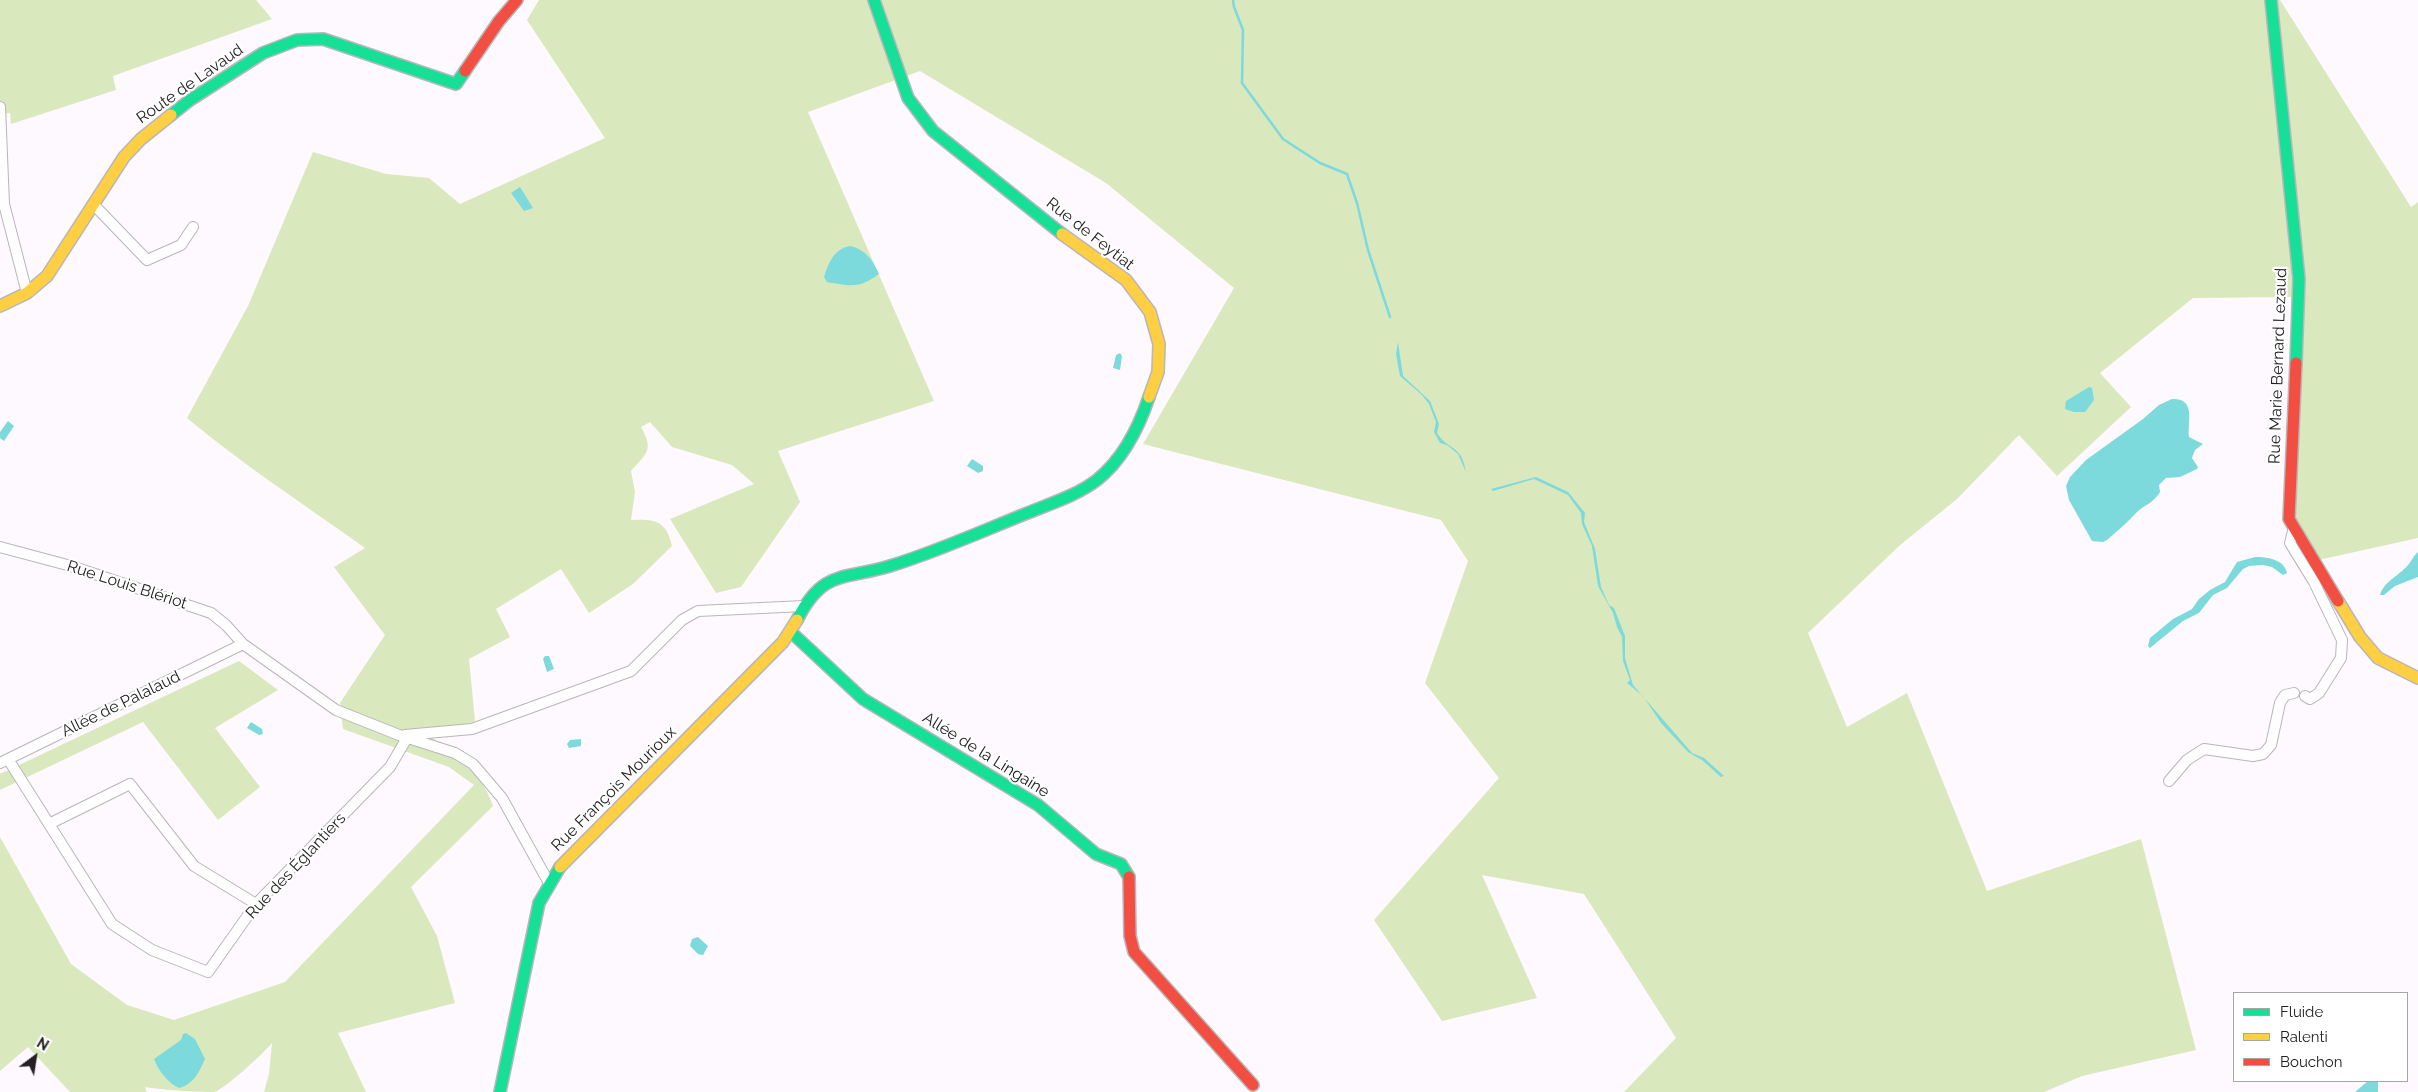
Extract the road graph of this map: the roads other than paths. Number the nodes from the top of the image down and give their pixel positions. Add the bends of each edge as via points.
1 (517, 0) edge
2 (874, 0) edge
3 (2272, 3) edge
4 (0, 107) edge
5 (94, 205) junction
6 (193, 227) dead end
7 (26, 292) junction
8 (0, 306) edge
9 (2294, 527) junction
10 (0, 547) edge
11 (856, 574) joint
12 (804, 606) junction
13 (791, 632) junction
14 (243, 644) junction
15 (2418, 678) edge
16 (2294, 694) dead end
17 (2305, 696) dead end
18 (403, 736) junction
19 (4, 761) edge
20 (2169, 781) dead end
21 (49, 824) junction
22 (548, 883) junction
23 (256, 904) junction
24 (1253, 1085) dead end
25 (500, 1092) edge

1 - 5 street, Route de Lavaud via 456,84 323,39 298,40 263,53 190,100 141,139 124,157
2 - 11 street, Rue de Feytiat via 908,98 934,131 1083,250 1126,280 1150,312 1160,344 1158,372 1144,412 1128,443 1092,484 890,566
3 - 9 street, Rue Marie Bernard Lezaud via 2299,279 2289,520
4 - 7 street via 4,204
5 - 6 street via 147,260 181,245
5 - 7 street, Route de Lavaud via 47,276
7 - 8 street, Route de Lavaud
9 - 15 street, Rue Marie Bernard Lezaud via 2372,651 2378,658
9 - 17 street via 2290,543 2314,582 2342,640 2341,658 2319,693 2310,699
10 - 14 street, Rue Louis Blériot via 71,566 211,613
11 - 12 street, Rue François Mourioux via 825,583
12 - 13 street, Rue François Mourioux
12 - 18 street via 698,611 682,620 631,671 472,730
13 - 22 street, Rue François Mourioux via 563,863
13 - 24 street, Allée de la Lingaine via 863,698 1038,805 1096,854 1121,864 1129,876 1130,936 1134,952
14 - 18 street, Rue Louis Blériot via 336,710
14 - 19 street, Allée de Palalaud
16 - 20 street via 2285,695 2280,703 2271,745 2263,754 2253,756 2204,749 2186,760
18 - 22 street, Rue Louis Blériot via 454,753 473,764 502,798
18 - 23 street, Rue des Églantiers via 390,767
19 - 21 street, Rue des Églantiers
21 - 23 street via 130,784 194,866
21 - 23 street, Rue des Églantiers via 112,924 152,950 208,972
22 - 25 street, Rue François Mourioux via 539,903

